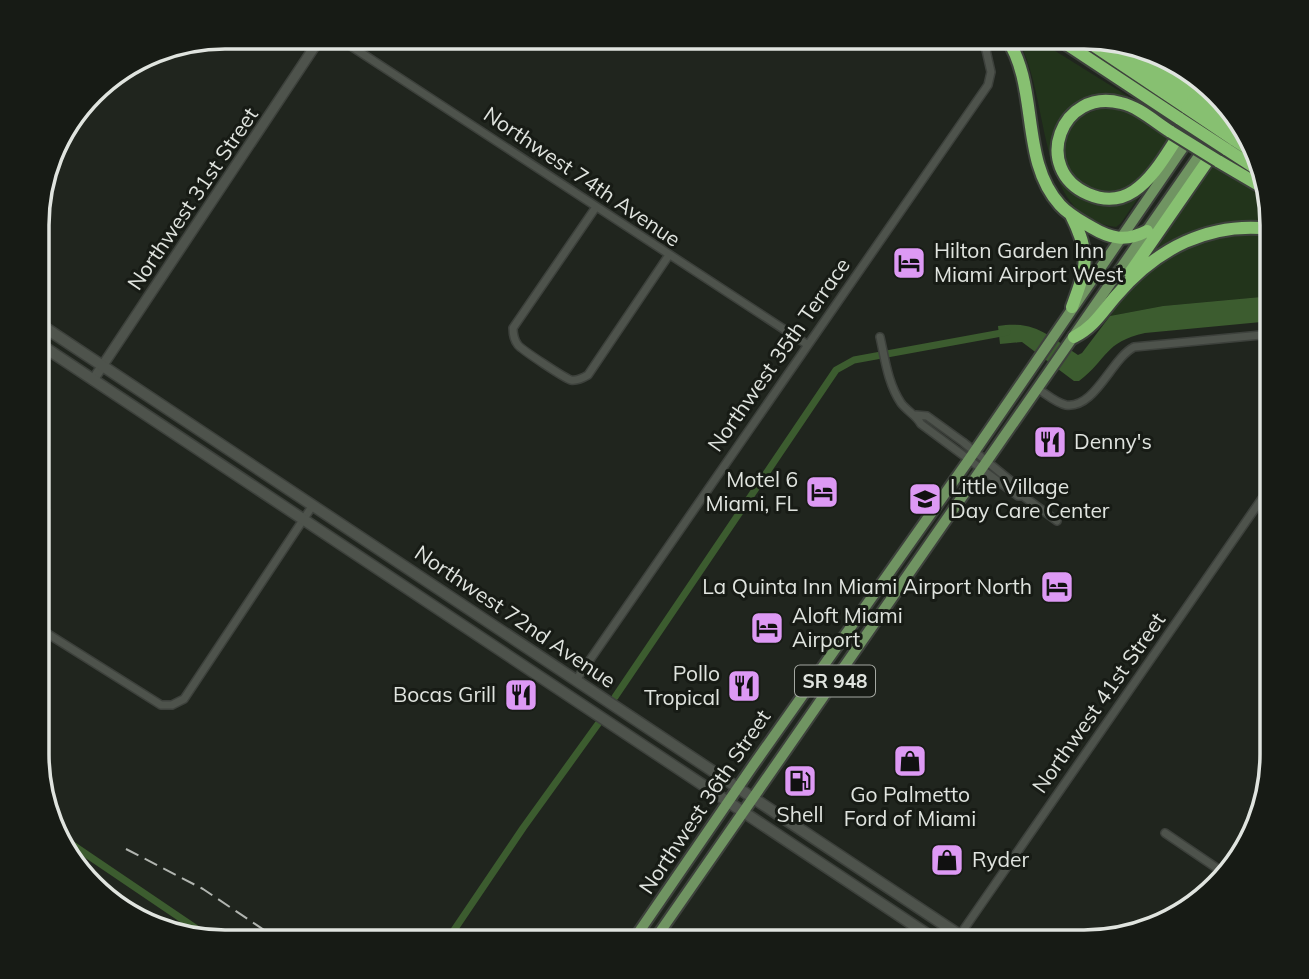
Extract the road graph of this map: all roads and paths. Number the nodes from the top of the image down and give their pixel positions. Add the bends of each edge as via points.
1 (313, 49) edge
2 (355, 49) edge
3 (986, 49) edge
4 (1012, 49) edge
5 (1082, 49) edge
6 (1105, 51) edge
7 (1125, 54) edge
8 (1147, 61) edge
9 (1194, 101) edge
10 (1212, 105) edge
11 (1213, 106) edge
12 (1224, 118) edge
13 (1233, 132) edge
14 (1233, 132) edge
15 (1174, 134) edge
16 (1174, 134) edge
17 (1174, 134) edge
18 (1174, 134) edge
19 (1236, 137) edge
20 (1254, 182) edge
21 (596, 206) junction
22 (1071, 215) junction
23 (1260, 229) edge
24 (1147, 230) junction
25 (1120, 239) junction
26 (669, 255) junction
27 (1117, 294) junction
28 (1072, 307) junction
29 (49, 330) edge
30 (1260, 335) edge
31 (1074, 337) junction
32 (881, 341) dead end
33 (808, 345) junction
34 (49, 350) edge
35 (103, 366) junction
36 (93, 380) junction
37 (1038, 389) junction
38 (971, 456) junction
39 (984, 467) junction
40 (275, 480) junction
41 (276, 501) junction
42 (1260, 501) edge
43 (313, 505) junction
44 (303, 520) junction
45 (1057, 521) dead end
46 (912, 540) junction
47 (926, 549) junction
48 (437, 588) junction
49 (428, 602) junction
50 (49, 634) edge
51 (576, 680) junction
52 (738, 787) junction
53 (754, 798) junction
54 (728, 802) junction
55 (744, 812) junction
56 (1165, 833) dead end
57 (1217, 869) edge
58 (640, 930) edge
59 (661, 930) edge
60 (921, 930) edge
61 (944, 930) edge
62 (963, 930) edge

1 - 35 street, Northwest 31st Street
2 - 21 street, Northwest 74th Avenue
3 - 33 street, Northwest 35th Terrace via 991,72 988,85
4 - 22 highway via 1021,68 1039,165 1056,200
5 - 9 highway
6 - 9 highway
7 - 9 highway
8 - 9 highway
9 - 11 highway, bridge
9 - 13 highway, bridge
9 - 14 highway, bridge
9 - 15 highway, bridge
10 - 25 main road, Northwest 36th Street / SR 948
12 - 24 main road, Northwest 36th Street
16 - 17 highway, bridge via 1144,183 1125,196 1105,199 1082,191 1071,184 1059,163 1058,141 1066,120 1095,102 1123,103
18 - 20 highway, bridge
19 - 27 highway
21 - 26 street, Northwest 74th Avenue
21 - 26 street via 513,328 519,346 570,380 580,380
22 - 25 highway
22 - 28 highway via 1086,257
23 - 27 highway via 1235,228 1184,241 1150,262
24 - 25 highway
24 - 31 main road, Northwest 36th Street
25 - 28 main road, Northwest 36th Street / SR 948
26 - 33 street, Northwest 74th Avenue
27 - 31 highway via 1088,330
28 - 38 main road, Northwest 36th Street / SR 948
29 - 35 main road, Northwest 72nd Avenue
30 - 37 street via 1134,347 1089,398 1078,404 1065,405
31 - 37 main road, Northwest 36th Street / SR 948
32 - 38 street via 889,377 902,405 921,424
33 - 51 street, Northwest 35th Terrace
34 - 36 main road, Northwest 72nd Avenue
35 - 36 street, Northwest 31st Street
35 - 40 main road, Northwest 72nd Avenue
36 - 41 main road, Northwest 72nd Avenue
37 - 39 main road, Northwest 36th Street / SR 948
38 - 39 street
38 - 46 main road, Northwest 36th Street / SR 948
39 - 45 street
39 - 47 main road, Northwest 36th Street / SR 948
40 - 41 main road
40 - 43 main road, Northwest 72nd Avenue
41 - 44 main road, Northwest 72nd Avenue
42 - 62 street, Northwest 41st Street
43 - 44 street
43 - 48 main road, Northwest 72nd Avenue
44 - 49 main road, Northwest 72nd Avenue
44 - 50 street via 184,699 172,705 162,705
46 - 47 main road
46 - 52 main road, Northwest 36th Street / SR 948
47 - 53 main road, Northwest 36th Street / SR 948
48 - 49 main road
48 - 51 main road, Northwest 72nd Avenue
49 - 54 main road, Northwest 72nd Avenue
51 - 52 main road, Northwest 72nd Avenue
52 - 53 main road, Northwest 72nd Avenue
52 - 54 main road, Northwest 36th Street / SR 948
53 - 55 main road, Northwest 36th Street / SR 948
53 - 61 main road, Northwest 72nd Avenue
54 - 55 main road, Northwest 72nd Avenue
54 - 58 main road, Northwest 36th Street / SR 948
55 - 59 main road, Northwest 36th Street / SR 948
55 - 60 main road, Northwest 72nd Avenue
56 - 57 street

